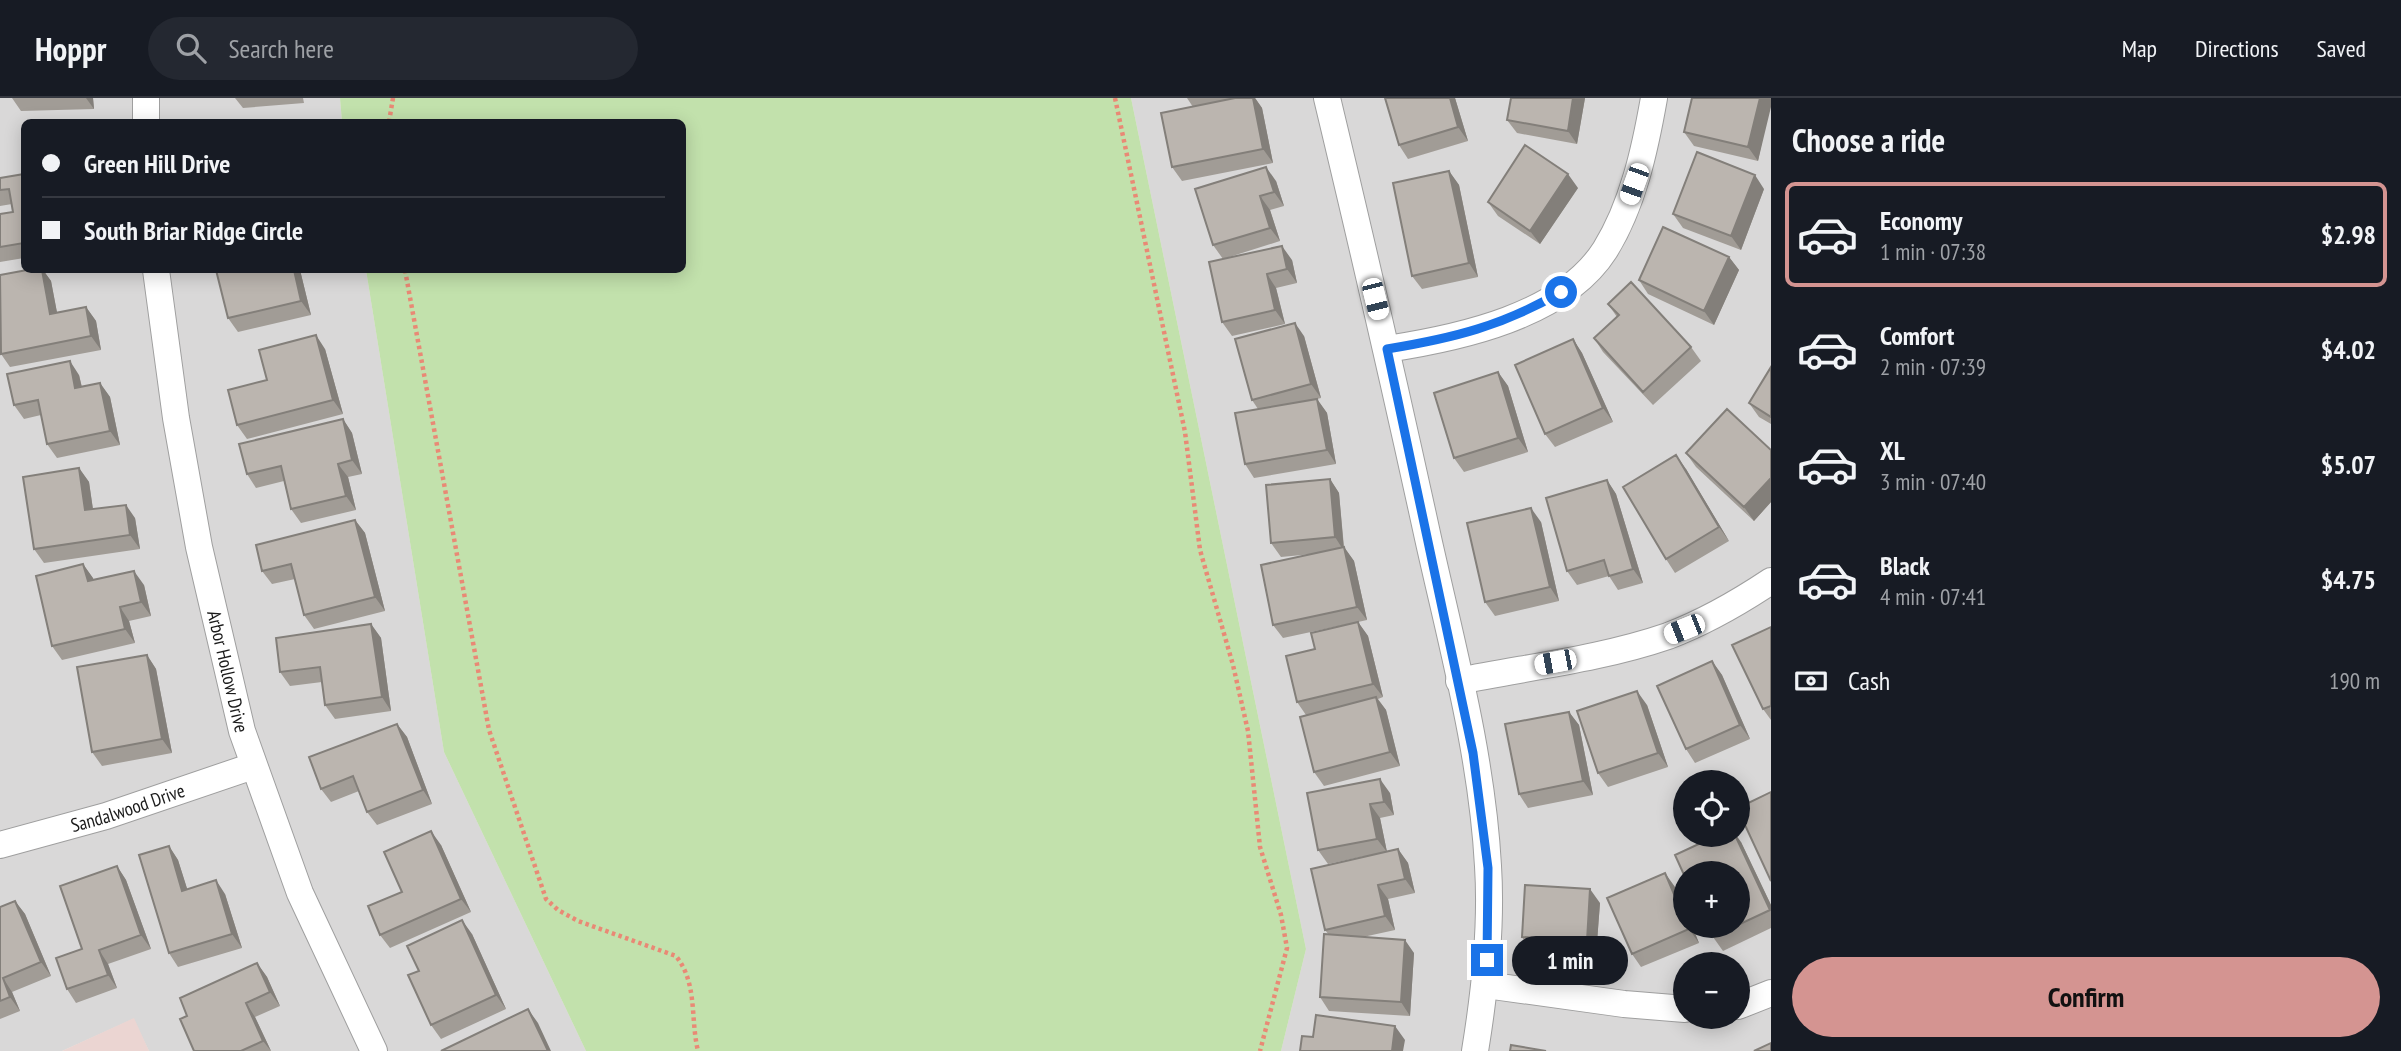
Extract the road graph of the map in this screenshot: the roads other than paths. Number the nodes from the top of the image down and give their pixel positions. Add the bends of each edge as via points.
1 (146, 98) edge
2 (1327, 98) edge
3 (1654, 98) edge
4 (146, 119) edge
5 (156, 273) edge
6 (1387, 349) junction
7 (1771, 581) edge
8 (1459, 681) junction
9 (253, 766) junction
10 (0, 845) edge
11 (1486, 985) junction
12 (1771, 993) edge
13 (1750, 1001) edge
14 (1673, 1008) edge
15 (374, 1051) edge
16 (1475, 1051) edge

1 - 4 street
2 - 6 street
3 - 6 street via 1644,149 1619,224 1604,252 1586,271 1520,316 1472,332
5 - 9 street, Arbor Hollow Drive via 199,547
6 - 8 street
7 - 8 street via 1730,608 1658,639
8 - 11 street via 1485,825 1489,900
9 - 10 street, Sandalwood Drive via 106,817
9 - 15 street, Arbor Hollow Drive via 300,893
11 - 14 street
11 - 16 street
12 - 13 street

